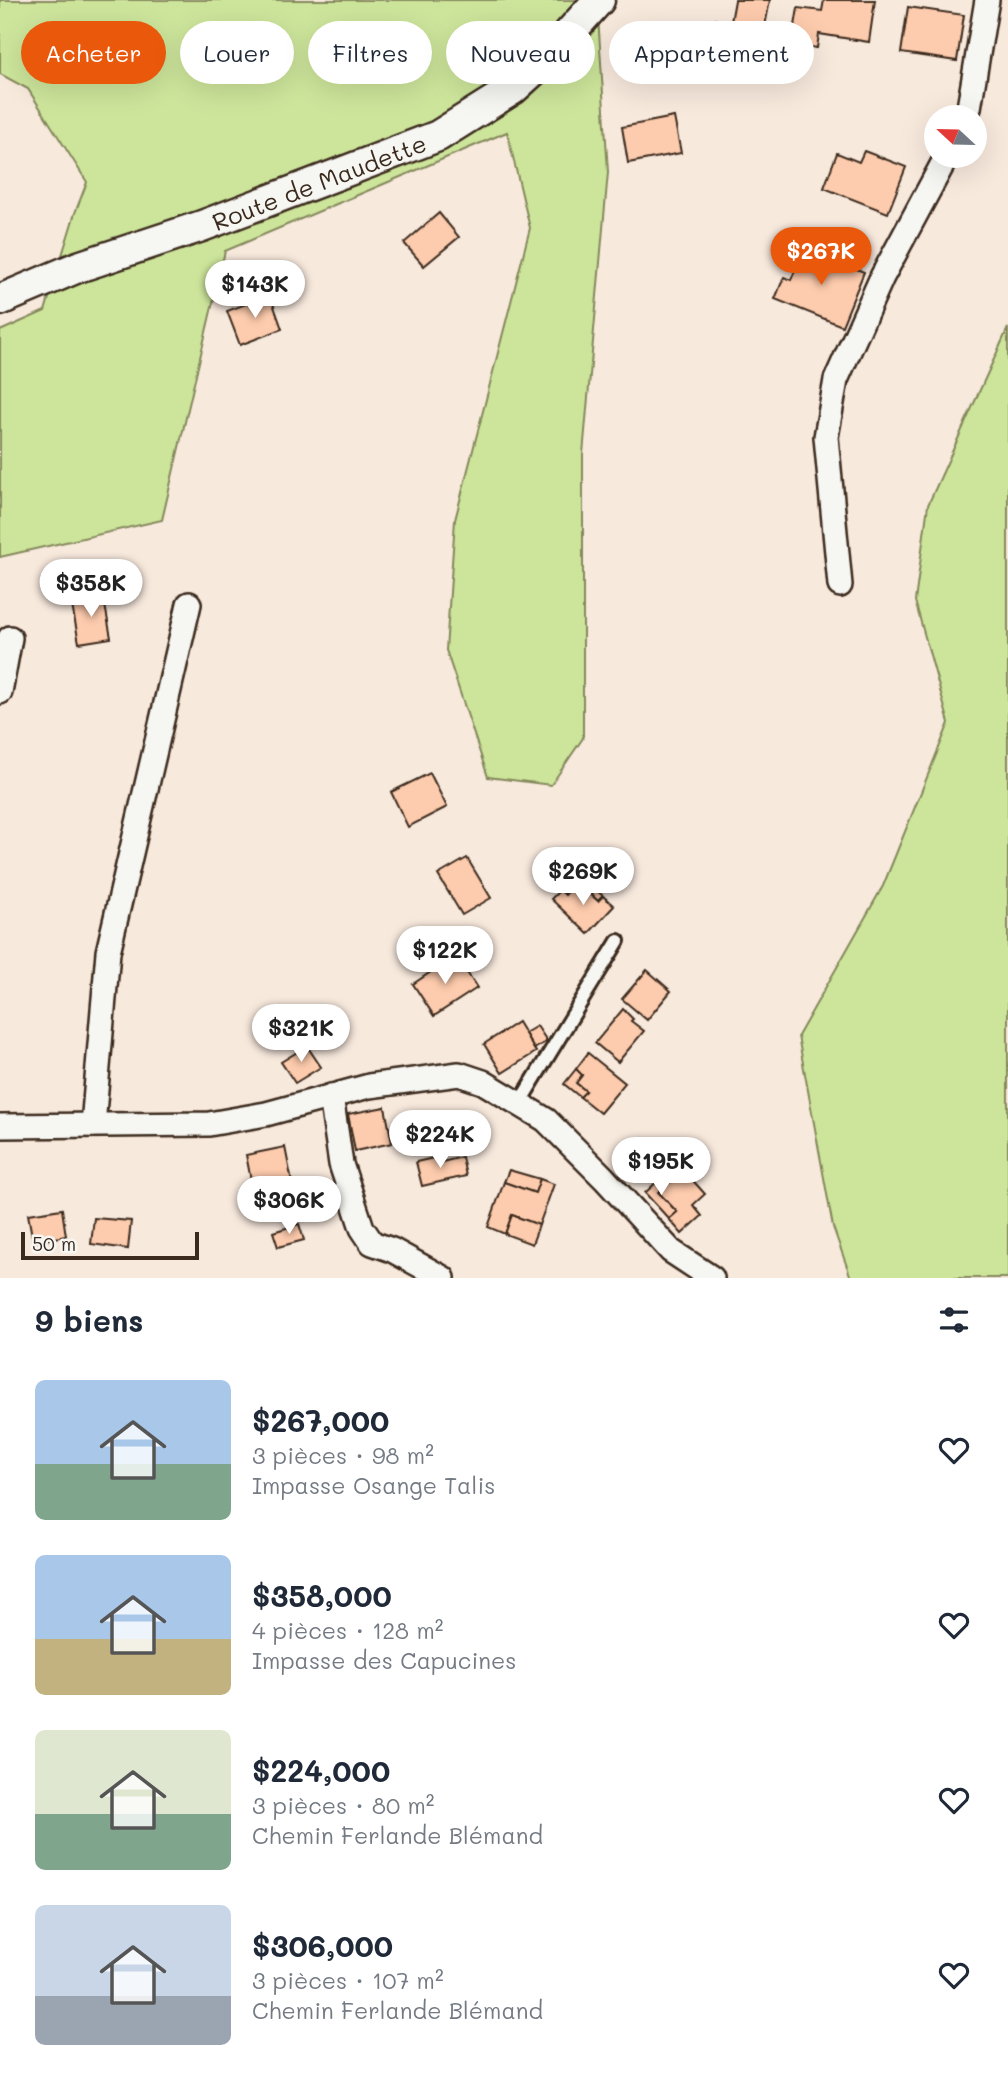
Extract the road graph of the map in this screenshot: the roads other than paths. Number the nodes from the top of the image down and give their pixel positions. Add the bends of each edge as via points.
1 (599, 0) edge
2 (986, 0) edge
3 (969, 105) edge
4 (941, 168) edge
5 (0, 300) edge
6 (840, 585) dead end
7 (189, 604) dead end
8 (10, 638) dead end
9 (0, 692) edge
10 (618, 941) dead end
11 (331, 1096) junction
12 (520, 1102) junction
13 (93, 1125) junction
14 (0, 1126) edge
15 (443, 1278) edge
16 (712, 1278) edge

1 - 5 street, Route de Maudette via 513,89 438,136 202,226 78,267
2 - 3 street
4 - 6 street via 882,277 836,380 826,437
7 - 13 street via 108,952
8 - 9 street
10 - 12 lane
11 - 12 street via 459,1074
11 - 13 street via 209,1124
11 - 15 street via 341,1164 362,1228 372,1243
12 - 16 street via 556,1129 671,1251
13 - 14 street

